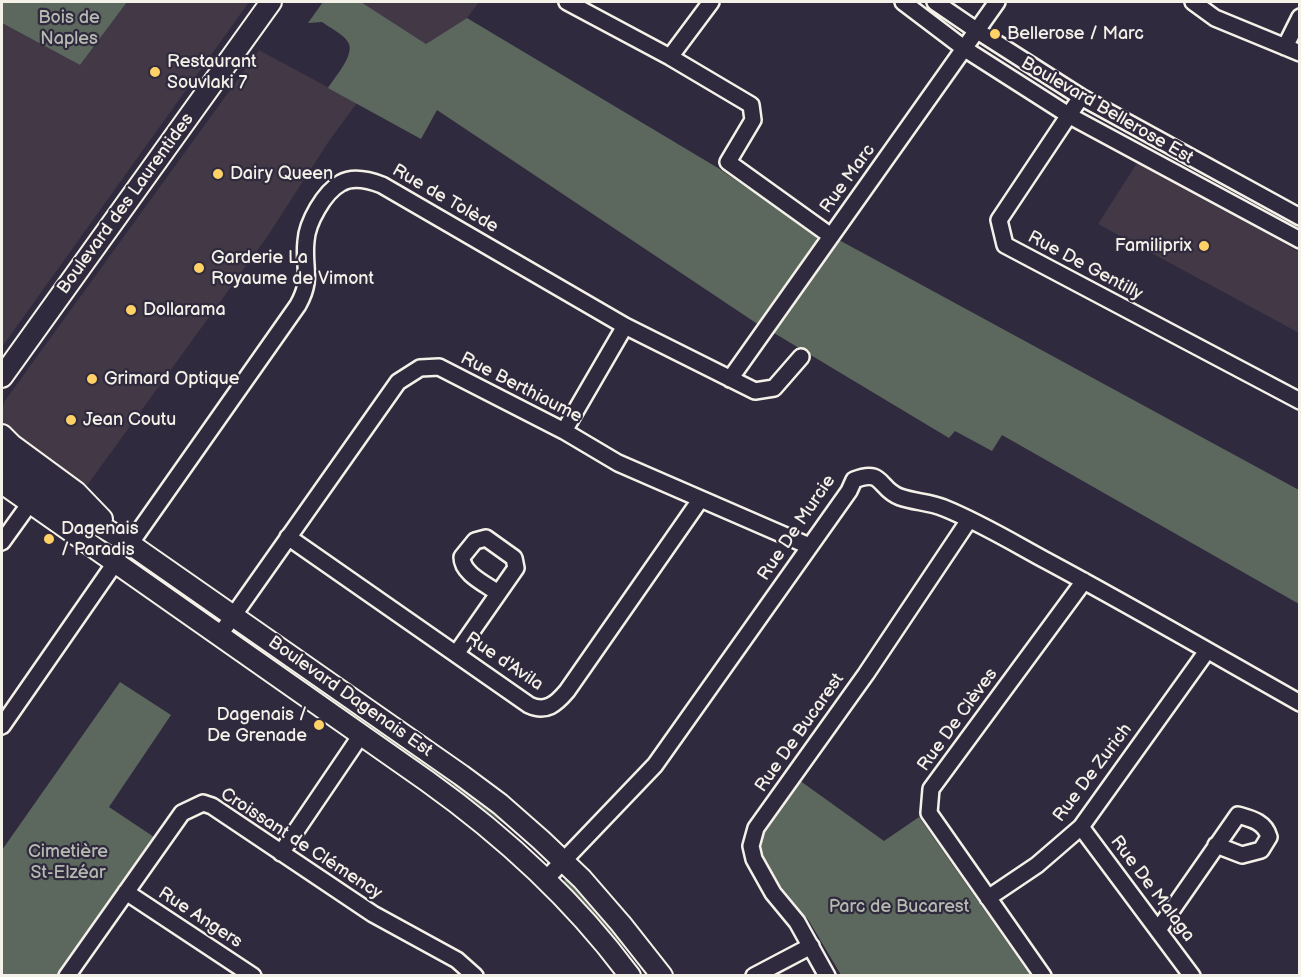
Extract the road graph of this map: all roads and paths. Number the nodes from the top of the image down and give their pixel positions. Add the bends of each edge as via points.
1 (271, 2) edge
2 (711, 2) edge
3 (903, 2) edge
4 (935, 2) edge
5 (997, 2) edge
6 (1193, 2) edge
7 (574, 3) edge
8 (1299, 17) edge
9 (976, 30) junction
10 (1285, 47) junction
11 (965, 49) junction
12 (1299, 53) edge
13 (670, 57) junction
14 (1081, 97) junction
15 (1070, 116) junction
16 (1299, 217) edge
17 (831, 236) junction
18 (1299, 240) edge
19 (626, 326) junction
20 (801, 357) dead end
21 (2, 376) edge
22 (730, 379) junction
23 (1299, 401) edge
24 (564, 431) junction
25 (2, 435) edge
26 (2, 460) edge
27 (2, 483) edge
28 (700, 500) junction
29 (30, 503) junction
30 (969, 520) junction
31 (288, 537) junction
32 (124, 540) junction
33 (2, 542) edge
34 (809, 546) junction
35 (115, 563) junction
36 (1084, 581) junction
37 (498, 593) dead end
38 (233, 616) junction
39 (219, 636) junction
40 (1207, 651) junction
41 (456, 654) junction
42 (1299, 703) edge
43 (2, 726) edge
44 (361, 735) junction
45 (1081, 827) junction
46 (1216, 845) dead end
47 (281, 853) junction
48 (563, 861) junction
49 (546, 879) junction
50 (126, 892) junction
51 (988, 897) junction
52 (1158, 930) junction
53 (812, 946) junction
54 (68, 975) edge
55 (253, 975) edge
56 (475, 975) edge
57 (630, 975) edge
58 (662, 975) edge
59 (754, 975) edge
60 (827, 975) edge
61 (1043, 975) edge
62 (1192, 975) edge

1 - 21 main road, Boulevard des Laurentides
2 - 13 street
3 - 11 street, Boulevard Bellerose Est
4 - 9 street, Boulevard Bellerose Est
5 - 9 street, Rue Marc
6 - 10 street via 1215,18
7 - 13 street
8 - 10 street
9 - 11 street, Rue Marc
9 - 14 street, Boulevard Bellerose Est
10 - 12 street
11 - 15 street, Boulevard Bellerose Est
11 - 17 street, Rue Marc
13 - 17 street via 751,105 753,120 728,162
14 - 15 street, Rue De Gentilly
14 - 16 street, Boulevard Bellerose Est
15 - 18 street, Boulevard Bellerose Est
15 - 23 street, Rue De Gentilly via 999,220 1005,246
17 - 22 street, Rue Marc
19 - 22 street, Rue de Tolède
19 - 24 street
19 - 32 street, Rue de Tolède via 382,185 359,179 341,183 315,211 308,228 306,290 298,305
20 - 22 street, Rue de Tolède via 774,388 755,391
24 - 28 street, Rue Berthiaume via 618,462
24 - 31 street, Rue Berthiaume via 439,367 420,368 398,382
25 - 32 main road via 76,492
26 - 32 main road, Boulevard Dagenais Est
27 - 29 main road, Boulevard Dagenais Est
28 - 34 street, Rue Berthiaume
28 - 41 street, Rue d'Avila via 567,691 552,706 543,709 529,705
29 - 33 street
29 - 35 main road, Boulevard Dagenais Est
30 - 34 street, Rue De Murcie via 942,507 899,497 880,480 867,476 854,480
30 - 36 street, Rue De Murcie
30 - 53 street, Rue De Bucarest via 756,828 751,846 754,859 773,893
31 - 38 street, Rue Berthiaume
31 - 41 street, Rue d'Avila
32 - 38 main road, Boulevard Dagenais Est
34 - 48 street, Rue De Murcie via 655,765
35 - 39 main road, Boulevard Dagenais Est
35 - 43 street
36 - 40 street, Rue De Murcie
36 - 51 street, Rue De Clèves via 931,789 929,813
37 - 41 street
38 - 39 street, Rue Berthiaume
38 - 48 main road, Boulevard Dagenais Est via 476,785
39 - 44 main road, Boulevard Dagenais Est
40 - 42 street, Rue De Murcie
40 - 45 street, Rue De Zurich
44 - 47 street
44 - 49 main road, Boulevard Dagenais Est via 477,818
45 - 51 street, Rue De Zurich via 1037,865
45 - 52 street, Rue De Malaga
46 - 52 street
47 - 50 street, Croissant de Clémency via 203,803 182,813
47 - 56 street, Croissant de Clémency via 373,914 457,960
48 - 49 street, Rue De Murcie
48 - 58 main road, Boulevard Dagenais Est
49 - 57 main road, Boulevard Dagenais Est
50 - 54 street, Croissant de Clémency
50 - 55 street, Rue Angers
51 - 61 street, Rue De Clèves
52 - 62 street, Rue De Malaga
53 - 59 street
53 - 60 street, Rue De Bucarest

